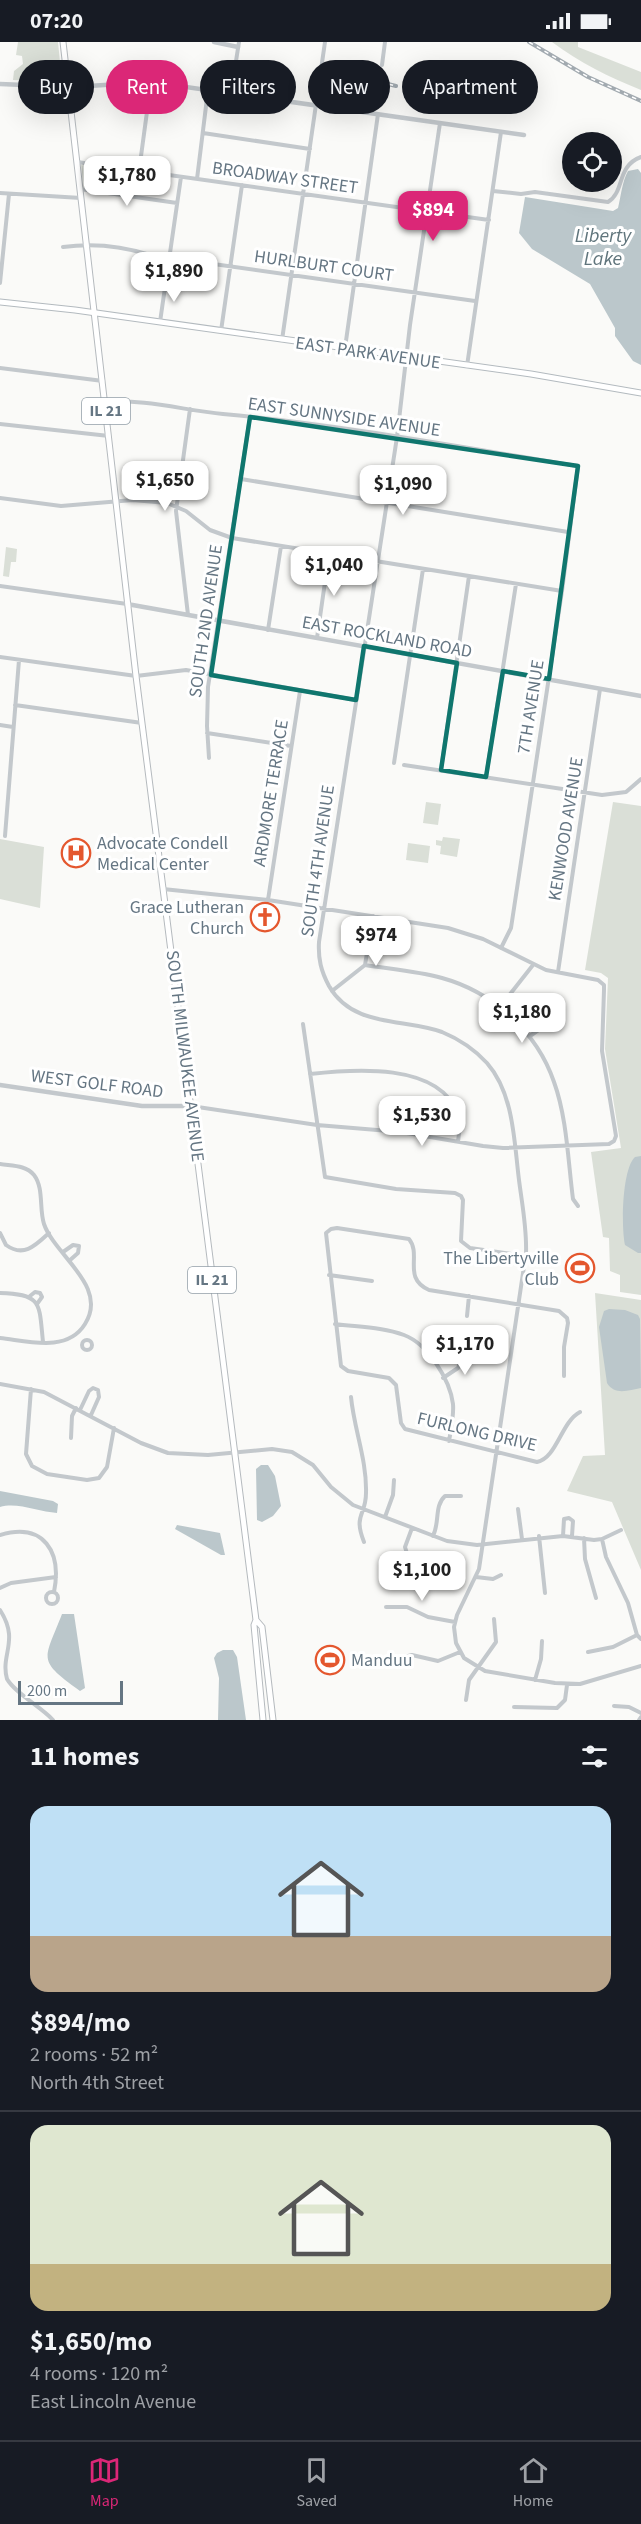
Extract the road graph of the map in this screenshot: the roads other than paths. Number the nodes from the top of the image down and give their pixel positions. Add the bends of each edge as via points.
1 (63, 42) edge
2 (214, 42) edge
3 (325, 42) edge
4 (385, 42) edge
5 (238, 45) edge
6 (65, 60) edge
7 (236, 60) edge
8 (322, 60) edge
9 (383, 60) edge
10 (0, 84) edge
11 (18, 85) edge
12 (71, 114) edge
13 (147, 114) edge
14 (205, 114) edge
15 (315, 114) edge
16 (378, 114) joint
17 (440, 123) junction
18 (501, 132) junction
19 (203, 133) junction
20 (524, 135) dead end
21 (310, 149) junction
22 (641, 157) edge
23 (77, 162) junction
24 (139, 171) junction
25 (181, 177) junction
26 (196, 179) junction
27 (242, 185) junction
28 (80, 189) junction
29 (493, 191) junction
30 (0, 193) edge
31 (9, 194) junction
32 (303, 194) junction
33 (81, 198) junction
34 (177, 203) junction
35 (365, 203) junction
36 (427, 211) junction
37 (489, 220) junction
38 (87, 244) junction
39 (63, 247) dead end
40 (170, 258) junction
41 (230, 266) junction
42 (292, 275) junction
43 (0, 284) edge
44 (354, 284) junction
45 (415, 292) junction
46 (0, 302) edge
47 (475, 302) junction
48 (95, 313) junction
49 (160, 322) junction
50 (221, 331) junction
51 (282, 340) junction
52 (345, 348) junction
53 (406, 358) junction
54 (467, 367) junction
55 (0, 368) edge
56 (103, 381) junction
57 (641, 393) edge
58 (105, 402) junction
59 (190, 409) junction
60 (250, 417) junction
61 (0, 424) edge
62 (109, 435) junction
63 (397, 437) junction
64 (578, 466) joint
65 (241, 479) junction
66 (0, 498) edge
67 (116, 501) junction
68 (386, 502) junction
69 (177, 506) junction
70 (568, 532) junction
71 (232, 538) junction
72 (281, 546) junction
73 (329, 554) junction
74 (377, 561) junction
75 (423, 569) junction
76 (469, 576) junction
77 (516, 584) junction
78 (0, 586) edge
79 (562, 591) junction
80 (128, 604) junction
81 (188, 615) junction
82 (219, 621) junction
83 (268, 630) junction
84 (317, 638) junction
85 (364, 646) junction
86 (411, 655) junction
87 (0, 657) edge
88 (19, 660) junction
89 (457, 663) junction
90 (503, 671) junction
91 (211, 675) junction
92 (136, 676) junction
93 (549, 679) junction
94 (600, 688) junction
95 (300, 691) junction
96 (641, 696) edge
97 (356, 700) junction
98 (15, 705) junction
99 (142, 723) junction
100 (0, 725) edge
101 (13, 727) junction
102 (207, 733) junction
103 (291, 746) junction
104 (209, 758) dead end
105 (394, 763) dead end
106 (404, 765) dead end
107 (441, 770) junction
108 (486, 777) junction
109 (641, 779) edge
110 (533, 784) junction
111 (585, 793) junction
112 (5, 836) dead end
113 (163, 889) junction
114 (268, 900) junction
115 (324, 909) junction
116 (373, 916) junction
117 (501, 948) junction
118 (365, 965) junction
119 (533, 965) junction
120 (558, 972) junction
121 (332, 991) junction
122 (500, 1007) junction
123 (303, 1024) dead end
124 (560, 1024) dead end
125 (530, 1036) junction
126 (310, 1074) junction
127 (0, 1085) edge
128 (191, 1106) junction
129 (317, 1125) junction
130 (458, 1142) junction
131 (566, 1146) junction
132 (515, 1148) junction
133 (0, 1164) edge
134 (578, 1206) dead end
135 (0, 1233) edge
136 (49, 1233) junction
137 (63, 1252) junction
138 (526, 1257) junction
139 (69, 1261) junction
140 (329, 1275) junction
141 (372, 1281) dead end
142 (0, 1293) edge
143 (30, 1296) junction
144 (469, 1296) junction
145 (37, 1304) junction
146 (519, 1304) junction
147 (467, 1316) dead end
148 (335, 1324) junction
149 (76, 1334) junction
150 (0, 1338) edge
151 (83, 1341) dead end
152 (42, 1342) junction
153 (462, 1358) dead end
154 (564, 1376) dead end
155 (443, 1378) junction
156 (0, 1384) edge
157 (31, 1389) junction
158 (351, 1397) dead end
159 (78, 1409) junction
160 (580, 1412) dead end
161 (91, 1415) junction
162 (114, 1428) junction
163 (71, 1438) dead end
164 (449, 1441) junction
165 (236, 1453) junction
166 (496, 1453) junction
167 (394, 1479) dead end
168 (461, 1496) dead end
169 (362, 1509) junction
170 (518, 1509) dead end
171 (384, 1517) junction
172 (411, 1528) junction
173 (621, 1530) dead end
174 (0, 1535) edge
175 (433, 1536) junction
176 (539, 1536) junction
177 (562, 1536) junction
178 (572, 1536) junction
179 (584, 1538) junction
180 (522, 1539) junction
181 (602, 1539) junction
182 (364, 1542) dead end
183 (483, 1544) junction
184 (432, 1569) junction
185 (501, 1575) dead end
186 (56, 1577) junction
187 (476, 1577) junction
188 (0, 1588) edge
189 (54, 1592) dead end
190 (545, 1593) dead end
191 (596, 1598) dead end
192 (386, 1607) dead end
193 (0, 1610) edge
194 (494, 1618) dead end
195 (256, 1620) junction
196 (454, 1622) junction
197 (637, 1635) junction
198 (641, 1639) edge
199 (542, 1641) dead end
200 (460, 1652) junction
201 (588, 1652) dead end
202 (396, 1659) dead end
203 (641, 1666) edge
204 (477, 1668) junction
205 (535, 1680) junction
206 (567, 1684) junction
207 (466, 1700) dead end
208 (614, 1706) dead end
209 (514, 1707) dead end
210 (640, 1717) edge
211 (53, 1720) edge
212 (263, 1720) edge
213 (273, 1720) edge

1 - 6 main road, IL 21
2 - 5 street
3 - 8 street
4 - 9 street
5 - 7 street
10 - 11 street
12 - 23 main road, IL 21
13 - 24 street
14 - 19 street
15 - 21 street
16 - 17 street
16 - 35 street
17 - 18 street
17 - 36 street, SOUTH 4TH AVENUE
18 - 20 street
18 - 29 street
19 - 21 street
19 - 26 street
21 - 32 street
22 - 29 street via 627,165 614,197 608,202 537,192
23 - 24 street, BROADWAY STREET
23 - 28 main road, IL 21
24 - 25 street, BROADWAY STREET
25 - 26 street, BROADWAY STREET
25 - 34 street
26 - 27 street, BROADWAY STREET
27 - 32 street, BROADWAY STREET
27 - 41 street
28 - 33 main road, IL 21
28 - 34 street
29 - 37 street
30 - 31 street
31 - 33 street
31 - 43 street
32 - 35 street, BROADWAY STREET
32 - 42 street
33 - 38 main road, IL 21
34 - 40 street
35 - 36 street, BROADWAY STREET
35 - 44 street
36 - 37 street, BROADWAY STREET
36 - 45 street, SOUTH 4TH AVENUE
37 - 47 street
38 - 39 street, HURLBURT COURT
38 - 40 street, HURLBURT COURT
38 - 48 main road, IL 21
40 - 41 street, HURLBURT COURT
40 - 49 street
41 - 42 street, HURLBURT COURT
41 - 50 street
42 - 44 street, HURLBURT COURT
42 - 51 street
44 - 45 street, HURLBURT COURT
44 - 52 street
45 - 47 street, HURLBURT COURT
45 - 53 street, SOUTH 4TH AVENUE
46 - 48 main road, EAST PARK AVENUE
47 - 54 street
48 - 49 main road, EAST PARK AVENUE
48 - 56 main road, SOUTH MILWAUKEE AVENUE / IL 21
49 - 50 main road, EAST PARK AVENUE
50 - 51 main road, EAST PARK AVENUE
51 - 52 main road, EAST PARK AVENUE
52 - 53 main road, EAST PARK AVENUE
53 - 54 main road, EAST PARK AVENUE
53 - 63 street, SOUTH 4TH AVENUE
54 - 57 main road, EAST PARK AVENUE
55 - 56 street
56 - 58 main road, SOUTH MILWAUKEE AVENUE / IL 21
58 - 59 street, EAST SUNNYSIDE AVENUE via 131,400
58 - 62 main road, SOUTH MILWAUKEE AVENUE / IL 21
59 - 60 street, EAST SUNNYSIDE AVENUE
59 - 69 street
60 - 63 street, EAST SUNNYSIDE AVENUE
60 - 65 street, SOUTH 2ND AVENUE
61 - 62 street
62 - 67 main road, SOUTH MILWAUKEE AVENUE / IL 21
63 - 64 street, EAST SUNNYSIDE AVENUE
63 - 68 street, SOUTH 4TH AVENUE
64 - 70 street, 7TH AVENUE
65 - 68 street
65 - 71 street, SOUTH 2ND AVENUE
66 - 67 street via 61,507
67 - 69 street via 146,500
67 - 80 main road, SOUTH MILWAUKEE AVENUE / IL 21
68 - 70 street
68 - 74 street, SOUTH 4TH AVENUE
69 - 71 street via 210,530
69 - 81 street
70 - 79 street, 7TH AVENUE
71 - 72 street
71 - 82 street, SOUTH 2ND AVENUE
72 - 73 street
72 - 83 street
73 - 74 street
73 - 84 street
74 - 75 street
74 - 85 street, SOUTH 4TH AVENUE
75 - 76 street
75 - 86 street
76 - 77 street
76 - 89 street
77 - 79 street
77 - 90 street
78 - 80 street
79 - 93 street, 7TH AVENUE
80 - 81 street, EAST ROCKLAND ROAD
80 - 92 main road, SOUTH MILWAUKEE AVENUE / IL 21
81 - 82 street, EAST ROCKLAND ROAD
82 - 83 street, EAST ROCKLAND ROAD
82 - 91 street, SOUTH 2ND AVENUE
83 - 84 street, EAST ROCKLAND ROAD
84 - 85 street, EAST ROCKLAND ROAD
85 - 86 street, EAST ROCKLAND ROAD
85 - 97 street, SOUTH 4TH AVENUE
86 - 89 street, EAST ROCKLAND ROAD
86 - 105 street
87 - 88 street
88 - 92 street
88 - 98 street
89 - 90 street, EAST ROCKLAND ROAD
89 - 107 street
90 - 93 street, EAST ROCKLAND ROAD
90 - 108 street
91 - 92 street via 186,670
91 - 95 street
91 - 102 street, SOUTH 2ND AVENUE
92 - 99 main road, SOUTH MILWAUKEE AVENUE / IL 21
93 - 94 street, EAST ROCKLAND ROAD
93 - 110 street, 7TH AVENUE
94 - 96 street, EAST ROCKLAND ROAD
94 - 111 street, KENWOOD AVENUE
95 - 97 street
95 - 103 street, ARDMORE TERRACE
97 - 115 street, SOUTH 4TH AVENUE
98 - 99 street
98 - 101 street
99 - 113 main road, SOUTH MILWAUKEE AVENUE / IL 21
100 - 101 street
101 - 112 street
102 - 103 street
102 - 104 street, SOUTH 2ND AVENUE
103 - 114 street, ARDMORE TERRACE
106 - 107 street
107 - 108 street
108 - 110 street
109 - 111 street via 632,789 616,795
110 - 111 street
110 - 117 street, 7TH AVENUE via 511,928
111 - 120 street, KENWOOD AVENUE
113 - 114 street
113 - 128 main road, SOUTH MILWAUKEE AVENUE / IL 21
114 - 115 street
115 - 116 street
115 - 121 street, SOUTH 4TH AVENUE via 320,965
116 - 117 street via 461,931
116 - 118 street
117 - 119 street
118 - 121 street
118 - 122 street via 440,977 470,988
119 - 120 street
119 - 122 street
120 - 131 street via 595,979 604,985 602,1051 616,1136 612,1143
121 - 132 street, SOUTH 4TH AVENUE via 358,1014 442,1033 475,1052 488,1064 505,1094
122 - 125 street
123 - 126 street
124 - 125 street via 544,1026
125 - 131 street via 555,1083
126 - 129 street
126 - 130 street via 357,1070 408,1076 430,1083 458,1113
127 - 128 street, WEST GOLF ROAD via 142,1107
128 - 129 street
128 - 165 main road, SOUTH MILWAUKEE AVENUE / IL 21
129 - 130 street via 401,1132
129 - 138 street via 324,1178 462,1194 464,1245
130 - 132 street
131 - 132 street
131 - 134 street via 573,1199
132 - 138 street, SOUTH 4TH AVENUE
133 - 136 street via 25,1168 33,1174
135 - 136 street via 6,1245 22,1251 34,1247
136 - 137 street
137 - 139 street
137 - 139 street via 73,1245 79,1246 78,1253
138 - 146 street, SOUTH 4TH AVENUE
139 - 149 street via 84,1282 90,1300 88,1319
140 - 141 street
140 - 144 street, FURLONG DRIVE via 325,1236 337,1228 409,1239 413,1273 421,1285 429,1290
140 - 148 street, FURLONG DRIVE
142 - 143 street
143 - 145 street
143 - 145 street via 40,1293
144 - 146 street
144 - 147 street
145 - 152 street
146 - 154 street via 554,1309 567,1318
146 - 166 street, SOUTH 4TH AVENUE
148 - 155 street via 395,1332 411,1338 428,1352
148 - 164 street, FURLONG DRIVE via 344,1369 389,1378 396,1385 405,1429
149 - 151 street
149 - 152 street via 60,1342
150 - 152 street
153 - 155 street via 458,1368
155 - 164 street via 453,1404
156 - 157 street
157 - 159 street
157 - 162 street via 26,1454 39,1472 87,1480 99,1478 107,1467
158 - 169 street via 367,1490
159 - 161 street
159 - 161 street via 89,1391 98,1390
159 - 163 street via 72,1416
160 - 166 street, FURLONG DRIVE via 573,1416 542,1461
161 - 162 street
162 - 165 street via 148,1446 178,1455
164 - 166 street, FURLONG DRIVE
165 - 169 street via 272,1449 291,1452 313,1465 342,1497
165 - 195 main road, SOUTH MILWAUKEE AVENUE / IL 21
166 - 183 street, SOUTH 4TH AVENUE
167 - 171 street via 393,1495
168 - 175 street via 441,1499
169 - 171 street
169 - 182 street via 358,1526
170 - 180 street
171 - 172 street
172 - 175 street
172 - 184 street via 405,1554 413,1563
173 - 181 street
174 - 186 street via 32,1534 44,1539 51,1547
175 - 183 street via 460,1544
176 - 177 street
176 - 180 street
176 - 190 street
177 - 178 street
177 - 178 street via 564,1519 569,1518 573,1521
178 - 179 street
179 - 181 street
179 - 191 street via 585,1559
180 - 183 street
181 - 197 street
183 - 187 street, SOUTH 4TH AVENUE
184 - 184 street via 444,1579 450,1576 448,1569
185 - 187 street via 493,1579
186 - 188 street
186 - 189 street
187 - 196 street, SOUTH 4TH AVENUE
192 - 196 street via 407,1607 428,1617
193 - 211 street via 9,1628 3,1663 9,1682
194 - 204 street via 496,1642
195 - 212 main road, SOUTH MILWAUKEE AVENUE / IL 21
195 - 213 main road, SOUTH MILWAUKEE AVENUE / IL 21 via 262,1627
196 - 200 street
197 - 198 street
197 - 201 street via 613,1647
199 - 205 street
200 - 202 street via 438,1661 412,1655
200 - 204 street
203 - 206 street via 589,1682
204 - 205 street
204 - 207 street via 469,1680
205 - 206 street
206 - 209 street via 565,1700 557,1708
208 - 210 street via 629,1707

